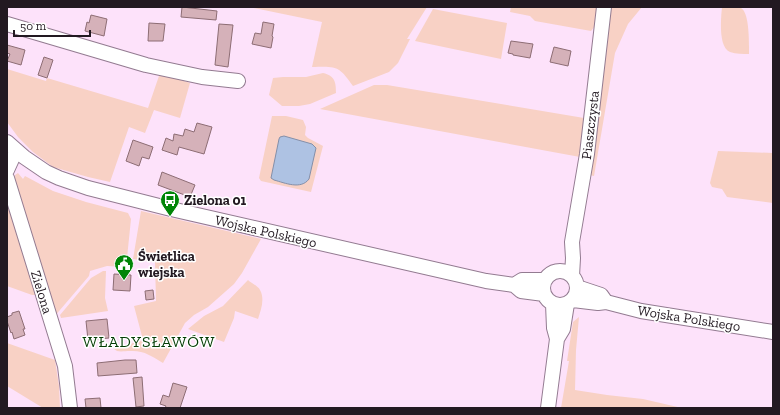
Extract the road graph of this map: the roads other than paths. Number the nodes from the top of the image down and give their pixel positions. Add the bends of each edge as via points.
1 (604, 7) edge
2 (7, 24) edge
3 (238, 81) dead end
4 (7, 142) edge
5 (17, 152) junction
6 (7, 170) edge
7 (7, 178) edge
8 (514, 285) junction
9 (564, 291) junction
10 (773, 332) edge
11 (70, 408) edge
12 (548, 408) edge

1 - 9 street, Piaszczysta via 584,176 572,242 573,258
2 - 3 street via 146,65 202,77
4 - 5 street, Wojska Polskiego
5 - 6 street
5 - 8 street, Wojska Polskiego via 46,172 88,188 267,232
7 - 11 street, Zielona via 65,366
8 - 9 street, Wojska Polskiego via 521,291
8 - 9 street, Wojska Polskiego via 522,280 545,280 555,272
9 - 10 street, Wojska Polskiego via 598,303 606,302 641,311
9 - 12 street, Piaszczysta via 563,329 557,339

